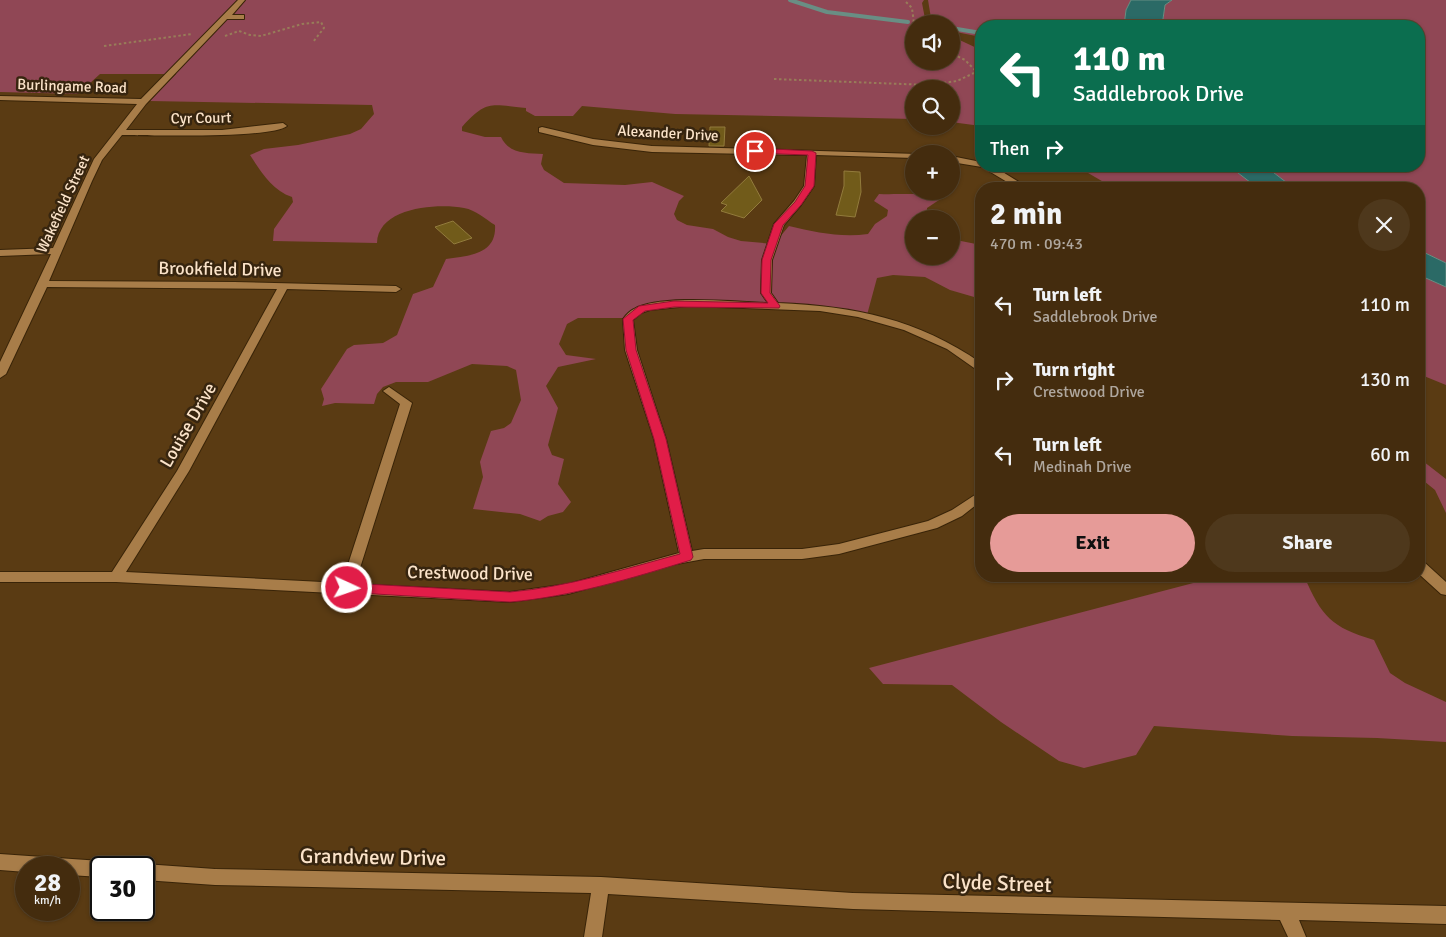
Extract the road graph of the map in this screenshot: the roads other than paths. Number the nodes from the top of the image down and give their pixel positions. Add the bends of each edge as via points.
1 (242, 0) edge
2 (225, 17) junction
3 (241, 17) dead end
4 (0, 98) edge
5 (143, 102) junction
6 (283, 126) dead end
7 (542, 130) dead end
8 (119, 132) junction
9 (812, 153) junction
10 (905, 154) edge
11 (960, 161) edge
12 (975, 164) edge
13 (996, 172) edge
14 (1014, 182) edge
15 (56, 251) junction
16 (0, 253) edge
17 (42, 284) junction
18 (284, 286) junction
19 (396, 289) dead end
20 (775, 306) junction
21 (3, 360) edge
22 (975, 364) edge
23 (0, 374) edge
24 (389, 391) dead end
25 (975, 500) edge
26 (686, 557) junction
27 (1425, 571) edge
28 (0, 576) edge
29 (116, 577) junction
30 (347, 588) junction
31 (1446, 590) edge
32 (0, 862) edge
33 (90, 868) edge
34 (155, 873) edge
35 (601, 885) junction
36 (1286, 912) junction
37 (1446, 915) edge
38 (593, 937) edge
39 (1297, 937) edge

1 - 2 street, Wakefield Street
2 - 3 street
2 - 5 street, Wakefield Street
4 - 5 street, Burlingame Road
5 - 8 street, Wakefield Street
6 - 8 street, Cyr Court via 234,132
7 - 9 street, Alexander Drive via 593,142 652,149
8 - 15 street, Wakefield Street via 98,159
9 - 10 street, Alexander Drive
9 - 20 street via 810,186 778,224 767,260 766,293
11 - 12 street
13 - 14 street
15 - 16 street
15 - 17 street, Wakefield Street
17 - 18 street, Brookfield Drive
17 - 21 street, Wakefield Street
18 - 19 street, Brookfield Drive
18 - 29 street, Louise Drive via 148,531
20 - 22 street via 840,311 893,324 943,343
20 - 26 street via 689,303 648,307 628,319 631,350 660,439
21 - 23 street, Wakefield Street
24 - 30 street via 406,403
25 - 26 street, Crestwood Drive via 957,514 932,525 839,550 802,554 723,552
26 - 30 street, Crestwood Drive via 568,589 510,597
27 - 31 street
28 - 29 street, Crestwood Drive
29 - 30 street, Crestwood Drive
32 - 33 street
34 - 35 street, Grandview Drive
35 - 36 street, Clyde Street via 853,901
35 - 38 street
36 - 37 street, Clyde Street
36 - 39 street

